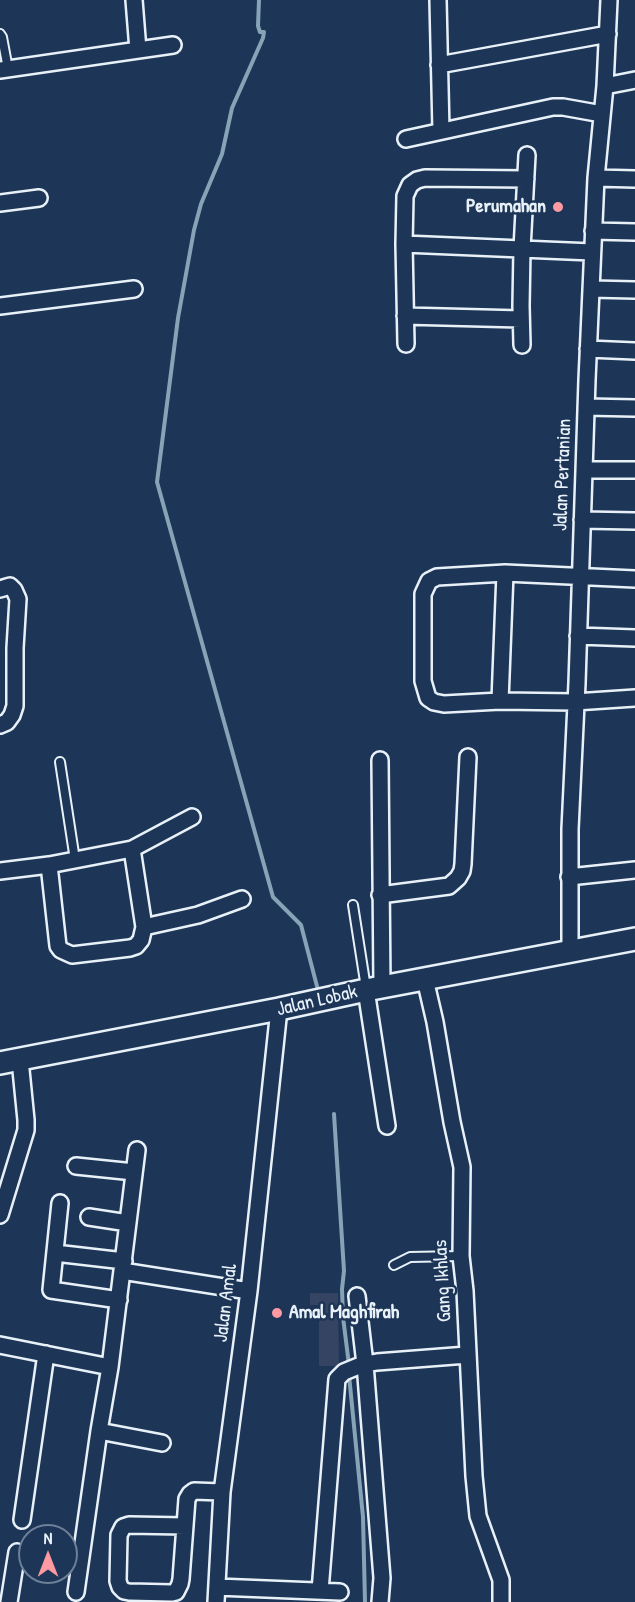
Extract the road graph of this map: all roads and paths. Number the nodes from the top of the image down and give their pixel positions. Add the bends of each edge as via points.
1 (134, 0) edge
2 (438, 0) edge
3 (609, 0) edge
4 (0, 34) edge
5 (608, 34) junction
6 (173, 45) dead end
7 (138, 50) junction
8 (439, 65) junction
9 (4, 69) edge
10 (635, 80) edge
11 (605, 86) junction
12 (602, 114) junction
13 (441, 131) junction
14 (406, 139) dead end
15 (527, 155) dead end
16 (596, 178) junction
17 (526, 179) junction
18 (635, 179) edge
19 (39, 198) dead end
20 (0, 203) edge
21 (593, 231) junction
22 (635, 232) edge
23 (404, 244) junction
24 (522, 249) junction
25 (592, 252) junction
26 (134, 289) dead end
27 (591, 289) junction
28 (635, 290) edge
29 (0, 306) edge
30 (405, 316) junction
31 (521, 319) junction
32 (406, 344) dead end
33 (522, 345) dead end
34 (588, 350) junction
35 (635, 351) edge
36 (586, 407) junction
37 (635, 408) edge
38 (584, 470) junction
39 (635, 470) edge
40 (582, 520) junction
41 (635, 521) edge
42 (505, 573) junction
43 (580, 578) junction
44 (635, 579) edge
45 (0, 589) edge
46 (578, 636) junction
47 (635, 638) edge
48 (7, 650) edge
49 (635, 698) edge
50 (500, 701) junction
51 (575, 702) junction
52 (0, 725) edge
53 (468, 757) dead end
54 (380, 760) dead end
55 (60, 762) dead end
56 (192, 817) dead end
57 (132, 849) junction
58 (75, 860) junction
59 (49, 865) junction
60 (635, 870) edge
61 (0, 872) edge
62 (569, 877) junction
63 (380, 895) junction
64 (243, 899) dead end
65 (353, 905) dead end
66 (144, 927) junction
67 (635, 939) edge
68 (570, 952) junction
69 (425, 979) junction
70 (374, 988) junction
71 (279, 1010) junction
72 (10, 1061) edge
73 (387, 1126) dead end
74 (137, 1150) dead end
75 (76, 1166) dead end
76 (134, 1172) junction
77 (60, 1203) dead end
78 (0, 1215) edge
79 (89, 1217) dead end
80 (128, 1223) junction
81 (55, 1253) junction
82 (461, 1256) junction
83 (394, 1265) dead end
84 (123, 1266) junction
85 (249, 1291) junction
86 (357, 1296) dead end
87 (119, 1300) junction
88 (0, 1345) edge
89 (46, 1354) junction
90 (467, 1355) junction
91 (363, 1364) junction
92 (110, 1367) junction
93 (99, 1431) junction
94 (162, 1443) dead end
95 (222, 1492) junction
96 (22, 1520) dead end
97 (185, 1526) junction
98 (17, 1552) dead end
99 (320, 1590) junction
100 (76, 1592) dead end
101 (340, 1592) dead end
102 (217, 1595) edge
103 (9, 1602) edge
104 (380, 1602) edge
105 (501, 1602) edge

1 - 7 street
2 - 8 street
3 - 5 street, Jalan Pertanian
4 - 9 lane
5 - 8 street
5 - 11 street, Jalan Pertanian
6 - 7 street
7 - 9 street
8 - 13 street
10 - 11 street
11 - 12 street, Jalan Pertanian
12 - 13 street via 553,107
12 - 16 street, Jalan Pertanian
13 - 14 street
15 - 17 street
16 - 18 street
16 - 21 street, Jalan Pertanian
17 - 23 street via 417,180 405,196
17 - 24 street
19 - 20 street
21 - 22 street
21 - 25 street, Jalan Pertanian
23 - 24 street
23 - 30 street
24 - 25 street
24 - 31 street
25 - 27 street, Jalan Pertanian
26 - 29 street
27 - 28 street
27 - 34 street, Jalan Pertanian
30 - 31 street
30 - 32 street
31 - 33 street
34 - 35 street
34 - 36 street, Jalan Pertanian
36 - 37 street
36 - 38 street, Jalan Pertanian
38 - 39 street
38 - 40 street, Jalan Pertanian
40 - 41 street
40 - 43 street, Jalan Pertanian
42 - 43 street
42 - 50 street
42 - 50 street via 437,576 429,581 423,594 423,681 428,698 444,704
43 - 44 street
43 - 46 street, Jalan Pertanian
45 - 48 street via 10,586 18,599
46 - 47 street
46 - 51 street, Jalan Pertanian
48 - 52 street via 15,706 7,722
49 - 51 street
50 - 51 street
51 - 62 street, Jalan Pertanian
53 - 63 street via 463,864 458,878 449,886
54 - 63 street
55 - 58 lane
56 - 57 street
57 - 58 street
57 - 66 street
58 - 59 street
59 - 61 street
59 - 66 street via 58,946 66,954 136,946
60 - 62 street
62 - 68 street, Jalan Pertanian
63 - 70 street
64 - 66 street via 198,915
65 - 70 lane
67 - 68 main road, Jalan Lobak
68 - 69 main road, Jalan Lobak
69 - 70 main road, Jalan Lobak
69 - 82 street, Gang Ikhlas via 462,1167
70 - 71 main road, Jalan Lobak
70 - 73 street
71 - 72 main road, Jalan Lobak
71 - 85 street, Jalan Amal
72 - 78 street via 26,1130
74 - 76 street
75 - 76 street
76 - 80 street
77 - 81 street
79 - 80 street
80 - 84 street
81 - 84 street
81 - 87 street via 51,1290
82 - 83 lane via 411,1257
82 - 90 street, Gang Ikhlas
84 - 85 street
84 - 87 street
85 - 95 street, Jalan Amal
86 - 91 street
87 - 92 street
88 - 89 street
89 - 92 street
89 - 96 street
90 - 91 street
90 - 105 street, Gang Ikhlas via 478,1516 501,1580
91 - 99 street via 337,1379
91 - 104 street via 382,1578
92 - 93 street
93 - 94 street
93 - 100 street
95 - 97 street via 190,1494
95 - 102 street, Jalan Amal
97 - 97 street via 181,1579 176,1592 124,1591 118,1581 119,1535 123,1527
98 - 103 street
99 - 101 street
99 - 102 street

